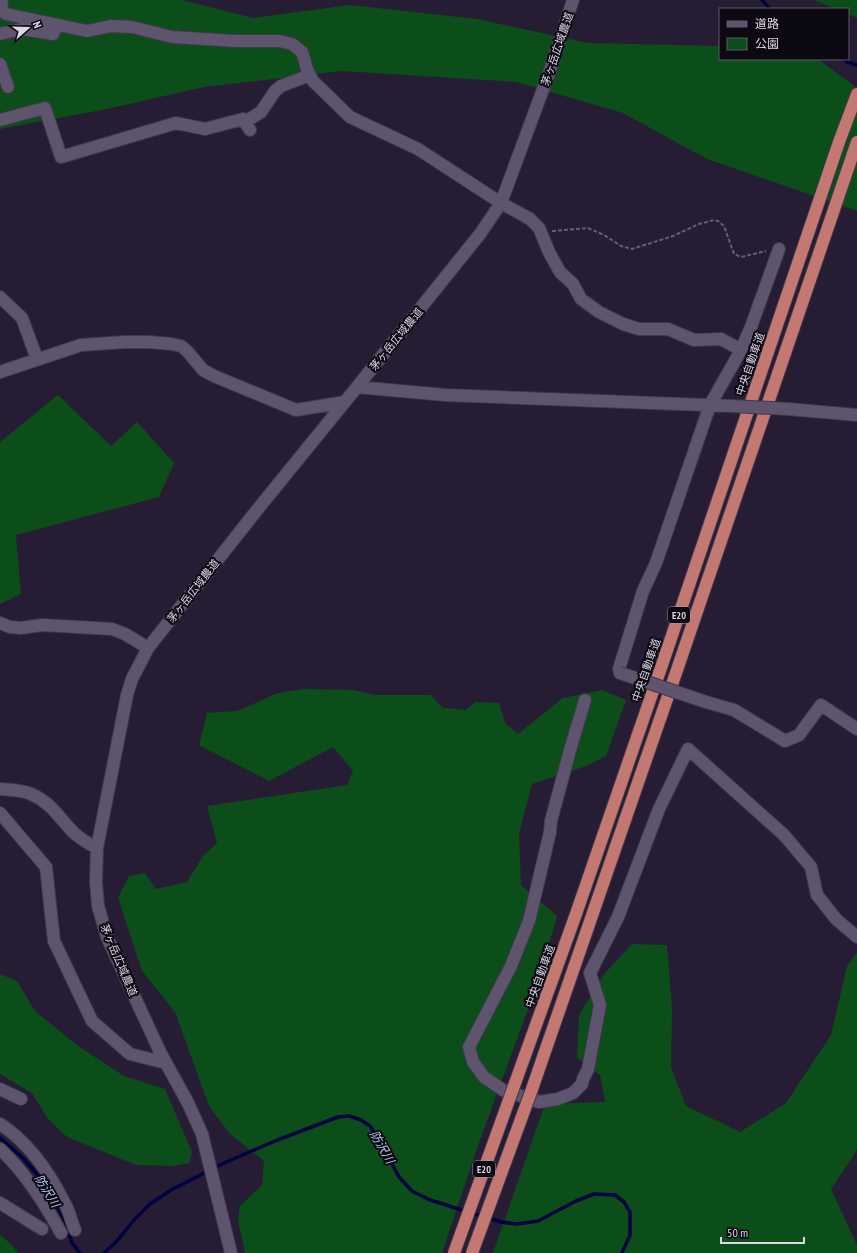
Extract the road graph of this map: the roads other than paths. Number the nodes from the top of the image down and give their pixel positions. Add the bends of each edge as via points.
1 (2, 0) edge
2 (573, 0) edge
3 (57, 25) junction
4 (0, 34) edge
5 (0, 64) edge
6 (310, 75) junction
7 (8, 87) dead end
8 (857, 94) edge
9 (0, 120) edge
10 (856, 146) edge
11 (501, 203) junction
12 (779, 249) road end
13 (0, 297) edge
14 (740, 350) junction
15 (37, 360) junction
16 (0, 372) edge
17 (357, 387) junction
18 (345, 402) junction
19 (710, 405) junction
20 (857, 414) edge
21 (0, 623) edge
22 (148, 648) junction
23 (585, 700) dead end
24 (857, 729) edge
25 (0, 789) edge
26 (0, 813) edge
27 (97, 848) junction
28 (857, 937) edge
29 (166, 1063) junction
30 (0, 1089) edge
31 (21, 1099) dead end
32 (0, 1124) edge
33 (0, 1149) edge
34 (0, 1203) edge
35 (42, 1229) dead end
36 (75, 1230) dead end
37 (61, 1233) dead end
38 (231, 1253) edge
39 (454, 1253) edge
40 (472, 1253) edge

1 - 3 street via 1,8 6,14
2 - 11 street, 茅ヶ岳広域農道
3 - 4 street via 53,34 22,29
3 - 6 street via 87,31 111,26 132,27 172,37 235,42 280,41 292,44 302,52
5 - 7 street
6 - 9 street via 281,86 247,126 243,119 205,129 176,123 61,157 45,108
6 - 11 street via 350,117 418,149
8 - 39 highway, 中央自動車道 / E20, bridge via 576,914
10 - 40 highway, E20, bridge via 531,1092
11 - 14 street via 530,219 540,228 560,272 573,284 581,299 599,312 639,329 668,329 694,340 721,339
11 - 17 street, 茅ヶ岳広域農道 via 480,234
12 - 14 street
13 - 15 street via 22,318
14 - 19 street
15 - 16 street
15 - 18 street via 81,345 125,342 172,344 181,346 203,370 214,376 296,410
17 - 18 street, 茅ヶ岳広域農道
17 - 19 street via 445,395
18 - 22 street, 茅ヶ岳広域農道
19 - 20 street, bridge
19 - 24 street, bridge via 656,563 643,591 619,669 620,673 734,710 785,741 799,736 821,705
21 - 22 street via 21,628 42,625 112,630 125,634
22 - 27 street, 茅ヶ岳広域農道 via 127,695
23 - 28 street via 551,821 529,921 511,966 470,1047 473,1062 484,1077 503,1090 539,1102 573,1093 582,1084 588,1069 600,1005 590,973 618,917 659,809 688,748 784,835 811,867 817,895 836,919
25 - 27 street via 30,793 55,811 74,833
26 - 29 street via 46,867 54,941 92,1021 130,1054
27 - 29 street, 茅ヶ岳広域農道 via 98,906 107,937
29 - 38 street, 茅ヶ岳広域農道 via 202,1134
30 - 31 street
32 - 36 street via 30,1151 50,1177 65,1203
33 - 37 street via 13,1162
34 - 35 street

